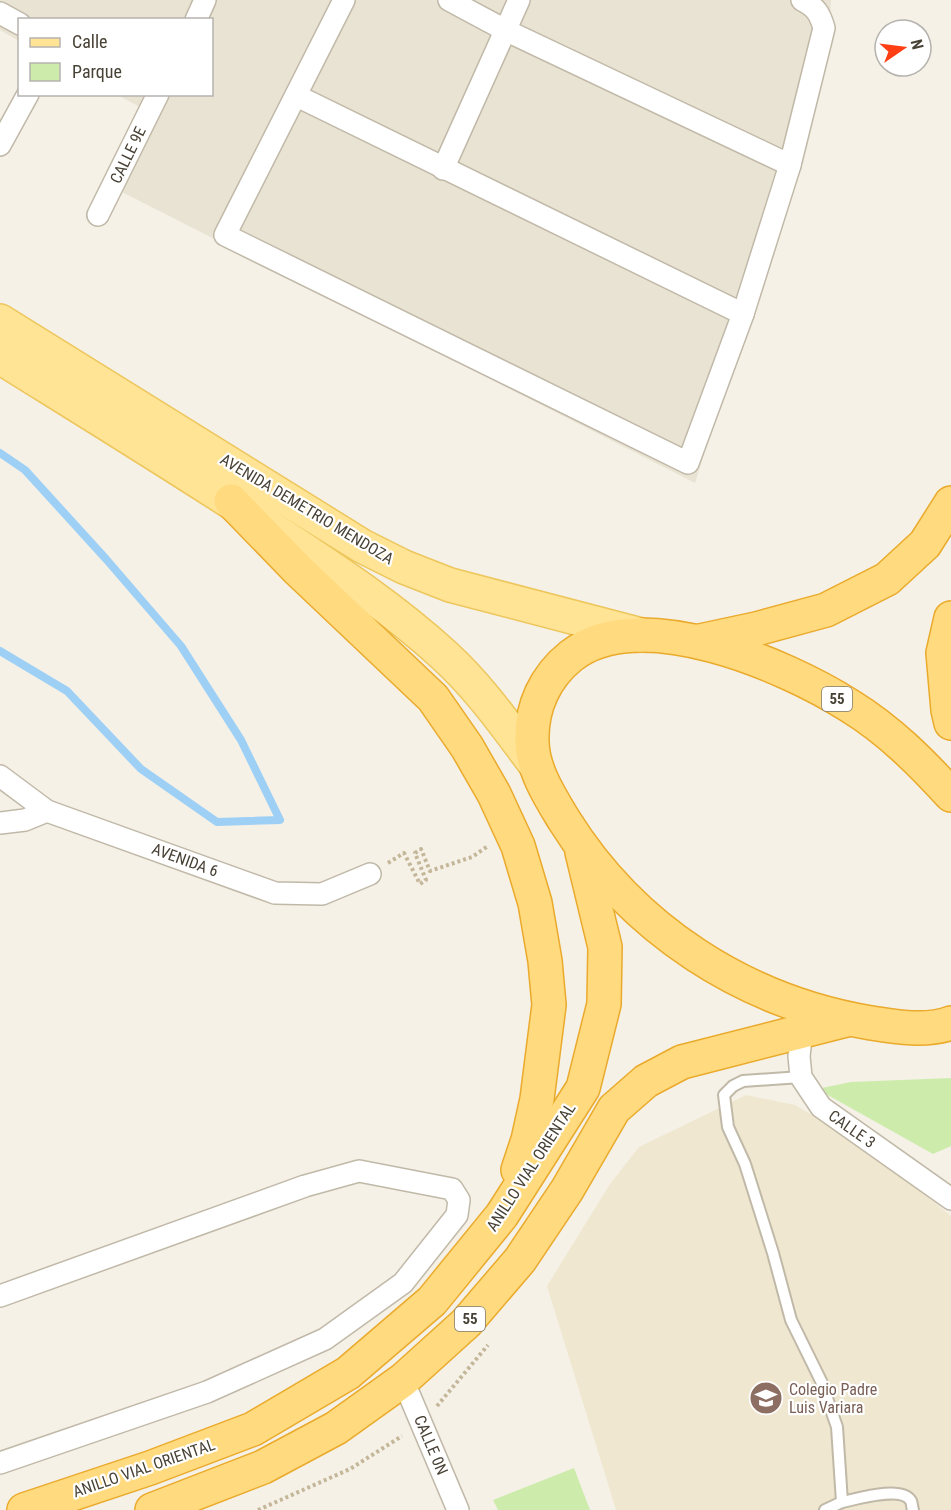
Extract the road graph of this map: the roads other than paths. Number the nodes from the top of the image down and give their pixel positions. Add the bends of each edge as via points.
1 (205, 0) edge
2 (344, 0) edge
3 (449, 0) edge
4 (519, 0) edge
5 (802, 0) edge
6 (0, 13) edge
7 (197, 18) edge
8 (18, 23) edge
9 (505, 30) junction
10 (27, 96) edge
11 (153, 96) edge
12 (297, 96) junction
13 (0, 145) edge
14 (790, 165) junction
15 (443, 169) junction
16 (98, 215) dead end
17 (743, 314) junction
18 (0, 321) edge
19 (0, 357) edge
20 (231, 501) junction
21 (951, 503) edge
22 (951, 618) edge
23 (641, 635) junction
24 (699, 641) junction
25 (951, 723) edge
26 (535, 764) junction
27 (0, 776) edge
28 (951, 795) edge
29 (47, 811) junction
30 (0, 823) edge
31 (580, 845) junction
32 (370, 874) road end
33 (850, 1019) junction
34 (947, 1027) edge
35 (802, 1031) junction
36 (801, 1077) junction
37 (951, 1199) edge
38 (502, 1215) junction
39 (0, 1296) edge
40 (403, 1380) junction
41 (0, 1463) edge
42 (842, 1502) junction
43 (188, 1504) edge
44 (24, 1510) edge
45 (152, 1510) edge
46 (458, 1510) edge
47 (825, 1510) edge
48 (913, 1510) edge

1 - 7 street
2 - 12 street
3 - 9 street
4 - 9 street
5 - 14 street via 820,14 824,28
6 - 8 street
9 - 14 street
9 - 15 street
10 - 13 street
11 - 16 street, CALLE 9E
12 - 15 street
12 - 17 street via 225,235 688,463
14 - 17 street
15 - 17 street
18 - 23 main road, AVENIDA DEMETRIO MENDOZA via 373,551 450,585
19 - 20 main road, AVENIDA DEMETRIO MENDOZA
20 - 26 main road, AVENIDA DEMETRIO MENDOZA via 317,558 446,657 479,690
20 - 38 highway via 433,698 494,794 518,846 535,903 549,1005 528,1140
21 - 24 highway, 55 via 925,544 887,579 826,610
22 - 25 highway via 943,653
23 - 24 highway, 55
23 - 26 highway, 55 via 598,641 579,650 548,680 532,721
24 - 28 highway, 55 via 771,665 851,706 921,763
26 - 31 highway, 55
27 - 29 street, AVENIDA 6
29 - 30 street via 25,820
29 - 32 street, AVENIDA 6 via 275,893 322,894
31 - 33 highway, 55 via 634,907 699,958 771,996
31 - 38 highway, ANILLO VIAL ORIENTAL / 55 via 605,947 604,1004 583,1088
33 - 34 highway, 55 via 886,1025
33 - 35 highway, 55
35 - 36 street
35 - 40 highway, 55 via 682,1062 627,1096 614,1109 520,1260 466,1323
36 - 37 street, CALLE 3 via 821,1107
36 - 42 lane via 743,1081 724,1095 725,1111 745,1164 791,1320 821,1380 837,1427
38 - 44 highway, ANILLO VIAL ORIENTAL / 55 via 432,1301 348,1373 253,1429
39 - 41 street via 305,1186 359,1172 452,1189 459,1200 457,1215 403,1283 325,1339 207,1392
40 - 43 highway, 55 via 336,1428
40 - 46 street, CALLE 0N
42 - 47 lane
42 - 48 lane via 895,1492 905,1495
43 - 45 highway, 55

